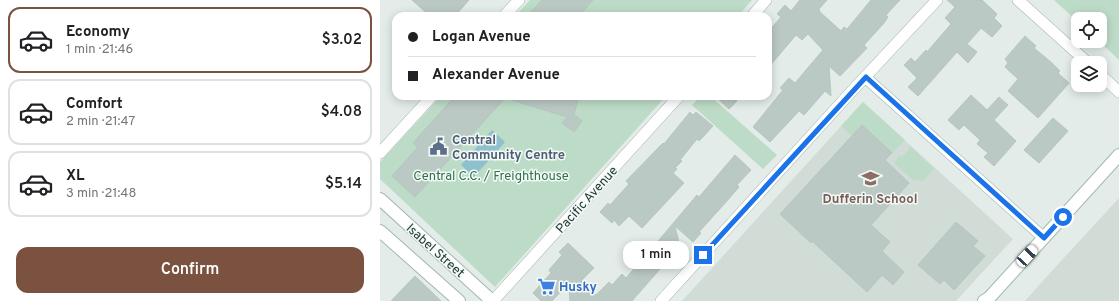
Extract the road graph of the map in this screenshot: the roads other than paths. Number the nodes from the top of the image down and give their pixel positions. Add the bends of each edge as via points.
1 (519, 0) edge
2 (766, 0) edge
3 (937, 0) edge
4 (1018, 0) edge
5 (508, 12) edge
6 (756, 12) edge
7 (1080, 56) edge
8 (866, 77) junction
9 (1107, 81) edge
10 (1119, 92) edge
11 (428, 100) edge
12 (675, 100) edge
13 (380, 153) edge
14 (1119, 155) edge
15 (380, 199) edge
16 (380, 231) edge
17 (1044, 238) junction
18 (987, 300) edge
19 (459, 301) edge
20 (492, 301) edge
21 (661, 301) edge

1 - 5 street
2 - 6 street
3 - 8 street
4 - 7 street
8 - 17 street
8 - 21 street
9 - 10 street
11 - 13 street
12 - 20 street, Pacific Avenue
14 - 17 main road
15 - 20 main road, Isabel Street
16 - 19 main road, Isabel Street
17 - 18 main road

